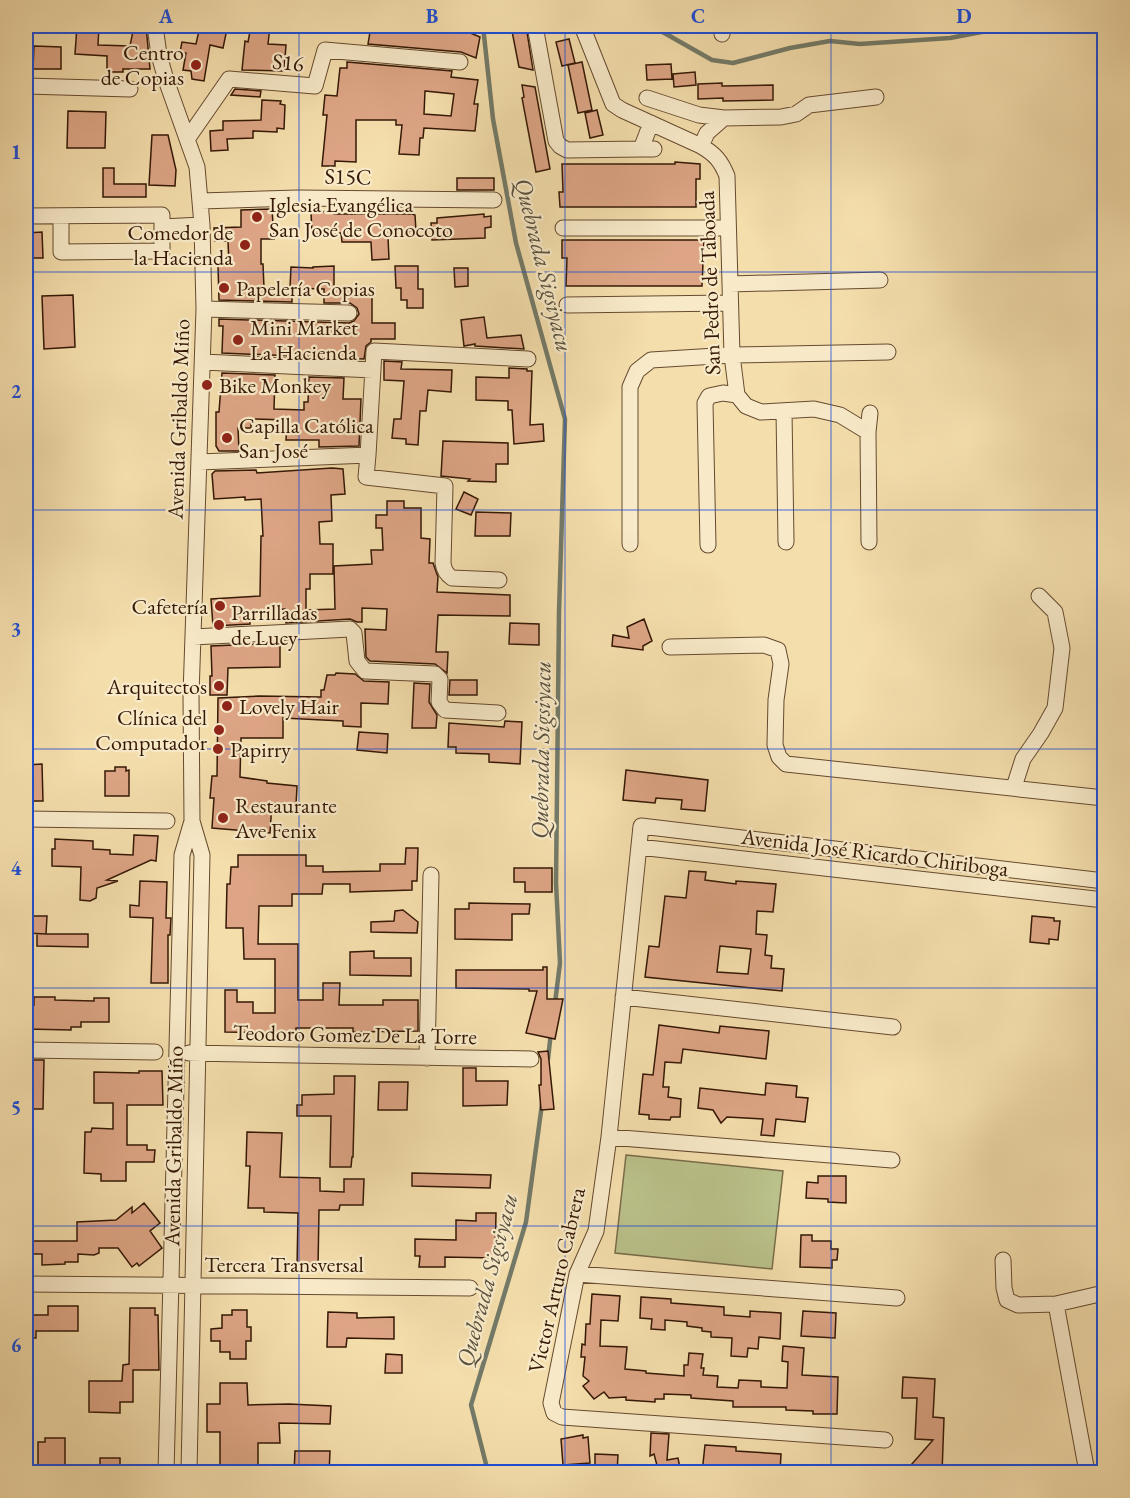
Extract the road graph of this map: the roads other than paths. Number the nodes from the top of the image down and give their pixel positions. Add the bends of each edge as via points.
1 (155, 26) edge
2 (549, 26) edge
3 (582, 26) edge
4 (536, 31) edge
5 (460, 62) dead end
6 (26, 86) edge
7 (130, 89) dead end
8 (876, 97) dead end
9 (647, 98) dead end
10 (724, 118) junction
11 (651, 123) junction
12 (188, 138) junction
13 (701, 146) junction
14 (494, 200) dead end
15 (201, 201) junction
16 (26, 216) edge
17 (61, 216) junction
18 (202, 225) junction
19 (162, 227) junction
20 (563, 228) dead end
21 (728, 228) junction
22 (880, 280) dead end
23 (730, 284) junction
24 (730, 303) junction
25 (567, 305) dead end
26 (204, 309) junction
27 (349, 313) dead end
28 (888, 352) dead end
29 (732, 355) junction
30 (528, 359) dead end
31 (203, 362) junction
32 (373, 370) junction
33 (737, 395) junction
34 (784, 411) junction
35 (870, 413) dead end
36 (868, 432) junction
37 (368, 455) junction
38 (199, 462) junction
39 (786, 542) dead end
40 (869, 542) dead end
41 (630, 544) dead end
42 (708, 545) dead end
43 (499, 580) dead end
44 (1039, 596) dead end
45 (193, 637) junction
46 (670, 647) dead end
47 (498, 713) dead end
48 (1014, 787) junction
49 (1104, 798) edge
50 (26, 819) edge
51 (167, 821) dead end
52 (192, 821) junction
53 (641, 826) joint
54 (639, 847) junction
55 (966, 864) junction
56 (431, 875) dead end
57 (1104, 881) edge
58 (964, 884) junction
59 (1104, 900) edge
60 (623, 997) junction
61 (893, 1027) dead end
62 (26, 1050) edge
63 (155, 1052) dead end
64 (177, 1053) junction
65 (198, 1053) junction
66 (427, 1058) junction
67 (531, 1059) dead end
68 (609, 1137) junction
69 (892, 1160) dead end
70 (1003, 1260) dead end
71 (577, 1274) junction
72 (26, 1284) edge
73 (171, 1286) junction
74 (192, 1286) junction
75 (470, 1288) dead end
76 (1104, 1293) edge
77 (897, 1298) dead end
78 (1056, 1304) junction
79 (885, 1440) dead end
80 (166, 1473) edge
81 (189, 1473) edge
82 (1088, 1473) edge

1 - 12 street, Avenida Gribaldo Miño via 166,80
2 - 4 street
3 - 11 street, San Pedro de Taboada via 613,104
4 - 11 street via 560,146 567,150 647,149
5 - 12 street, S16 via 325,50 315,86 229,80
6 - 7 street
8 - 10 street via 809,105 796,114 781,117
9 - 10 street via 699,116
10 - 13 street via 707,133
11 - 13 street, San Pedro de Taboada
12 - 15 street, Avenida Gribaldo Miño
13 - 21 street, San Pedro de Taboada via 722,163 727,176
14 - 15 street, S15C
15 - 18 street, Avenida Gribaldo Miño
16 - 17 street
17 - 19 street via 162,215
17 - 19 street via 61,252 162,251
18 - 19 street
18 - 26 street, Avenida Gribaldo Miño
20 - 21 street
21 - 23 street, San Pedro de Taboada
22 - 23 street
23 - 24 street, San Pedro de Taboada
24 - 25 street
24 - 29 street, San Pedro de Taboada
26 - 27 street
26 - 31 street, Avenida Gribaldo Miño
28 - 29 street
29 - 33 street, San Pedro de Taboada
29 - 41 street via 651,360 637,371 630,387
30 - 32 street via 374,351
31 - 32 street
31 - 38 street, Avenida Gribaldo Miño
32 - 37 street
33 - 34 street, San Pedro de Taboada via 746,406 761,412
33 - 42 street via 709,396 705,403
34 - 36 street, San Pedro de Taboada via 813,409 840,416
34 - 39 street
35 - 36 street
36 - 40 street
37 - 38 street
37 - 43 street via 366,477 445,486 443,567 448,576
38 - 45 street, Avenida Gribaldo Miño
44 - 48 street via 1055,612 1062,648 1055,708 1023,759
45 - 47 street via 350,629 354,633 357,661 365,671 435,674 440,679 442,709
45 - 52 street, Avenida Gribaldo Miño
46 - 48 street via 764,645 778,650 781,664 775,745 786,764
48 - 49 street
50 - 51 street
52 - 64 street, Avenida Gribaldo Miño via 182,855
52 - 65 street, Avenida Gribaldo Miño via 202,855
53 - 54 street, Victor Arturo Cabrera
53 - 55 street, Avenida José Ricardo Chiriboga
54 - 58 street, Avenida José Ricardo Chiriboga
54 - 60 street, Victor Arturo Cabrera
55 - 57 street, Avenida José Ricardo Chiriboga
55 - 58 street
56 - 66 street
58 - 59 street, Avenida José Ricardo Chiriboga
60 - 61 street
60 - 68 street, Victor Arturo Cabrera
62 - 63 street
64 - 65 street, Teodoro Gomez De La Torre
64 - 73 street, Avenida Gribaldo Miño
65 - 66 street, Teodoro Gomez De La Torre
65 - 74 street, Avenida Gribaldo Miño
66 - 67 street, Teodoro Gomez De La Torre
68 - 69 street
68 - 71 street, Victor Arturo Cabrera via 596,1231
70 - 78 street via 1007,1300 1018,1305
71 - 77 street
71 - 79 street, Victor Arturo Cabrera via 551,1403 554,1413 562,1417
72 - 73 street, Tercera Transversal
73 - 74 street, Tercera Transversal
73 - 80 street, Avenida Gribaldo Miño
74 - 75 street, Tercera Transversal
74 - 81 street, Avenida Gribaldo Miño
76 - 78 street
78 - 82 street

